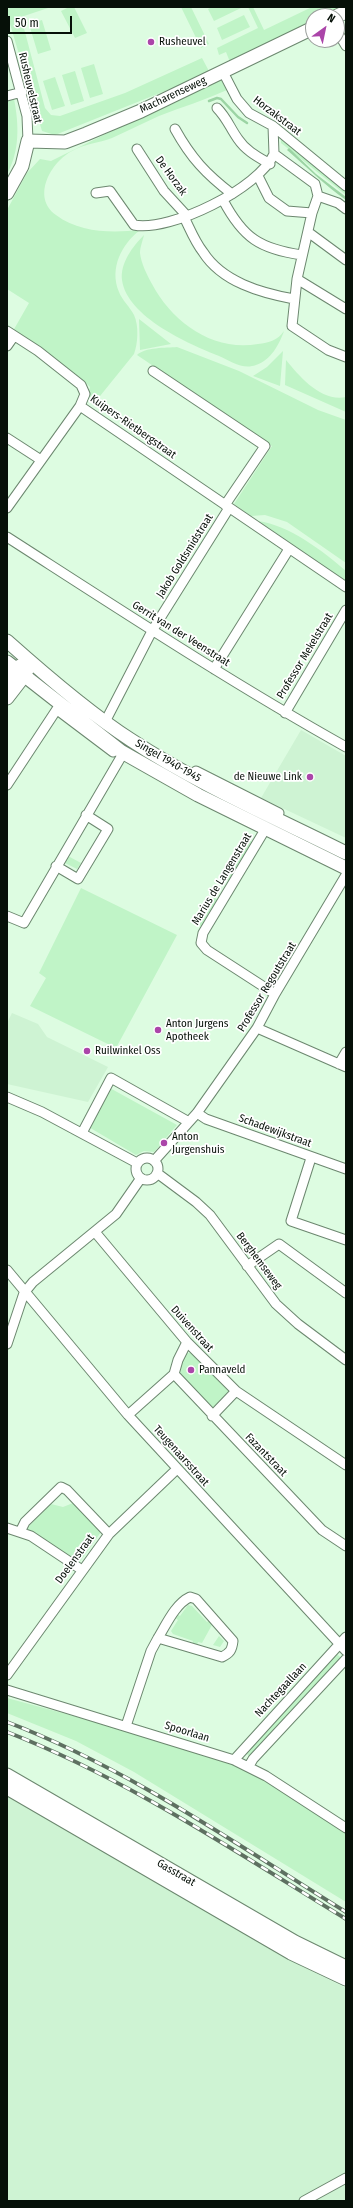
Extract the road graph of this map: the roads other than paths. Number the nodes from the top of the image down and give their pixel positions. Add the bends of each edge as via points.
1 (305, 32) edge
2 (7, 41) edge
3 (223, 72) junction
4 (22, 92) junction
5 (7, 96) edge
6 (217, 108) dead end
7 (273, 126) junction
8 (176, 129) dead end
9 (28, 141) junction
10 (137, 149) dead end
11 (274, 154) junction
12 (270, 164) junction
13 (258, 176) junction
14 (346, 186) edge
15 (7, 193) edge
16 (96, 193) dead end
17 (232, 194) junction
18 (318, 196) junction
19 (222, 200) junction
20 (346, 209) edge
21 (312, 213) junction
22 (185, 217) junction
23 (308, 232) junction
24 (302, 255) junction
25 (346, 260) edge
26 (297, 279) junction
27 (294, 299) junction
28 (346, 309) edge
29 (11, 334) edge
30 (7, 346) edge
31 (346, 357) edge
32 (154, 371) dead end
33 (80, 406) junction
34 (7, 438) edge
35 (41, 460) junction
36 (227, 506) junction
37 (7, 508) edge
38 (7, 538) edge
39 (289, 549) junction
40 (346, 587) edge
41 (346, 610) edge
42 (152, 631) junction
43 (7, 641) edge
44 (31, 661) junction
45 (214, 669) junction
46 (20, 672) edge
47 (7, 680) edge
48 (7, 698) edge
49 (57, 709) junction
50 (285, 713) junction
51 (107, 720) junction
52 (346, 747) edge
53 (121, 757) junction
54 (7, 785) edge
55 (86, 815) junction
56 (263, 833) junction
57 (346, 847) edge
58 (308, 849) junction
59 (346, 853) edge
60 (56, 866) junction
61 (346, 868) edge
62 (346, 875) edge
63 (7, 916) edge
64 (275, 994) junction
65 (257, 1028) junction
66 (346, 1052) edge
67 (343, 1065) edge
68 (7, 1097) edge
69 (197, 1113) junction
70 (189, 1122) junction
71 (82, 1133) junction
72 (311, 1158) junction
73 (154, 1161) junction
74 (138, 1163) junction
75 (346, 1169) edge
76 (157, 1173) junction
77 (141, 1178) junction
78 (95, 1232) junction
79 (346, 1240) edge
80 (247, 1266) junction
81 (7, 1270) edge
82 (24, 1292) junction
83 (346, 1293) edge
84 (187, 1342) junction
85 (7, 1344) edge
86 (346, 1360) edge
87 (174, 1374) junction
88 (236, 1391) junction
89 (128, 1415) junction
90 (212, 1416) junction
91 (346, 1465) edge
92 (177, 1469) junction
93 (7, 1528) edge
94 (20, 1532) junction
95 (109, 1534) junction
96 (346, 1546) edge
97 (82, 1570) junction
98 (346, 1637) edge
99 (158, 1638) junction
100 (339, 1645) junction
101 (346, 1651) edge
102 (346, 1658) edge
103 (7, 1675) edge
104 (7, 1690) edge
105 (126, 1726) junction
106 (234, 1760) junction
107 (249, 1766) junction
108 (7, 1775) edge
109 (7, 1788) edge
110 (346, 1828) edge
111 (346, 1967) edge
112 (346, 1980) edge
113 (346, 2178) edge
114 (304, 2201) edge

1 - 3 street, Macharenseweg
2 - 4 street, Rusheuvelstraat
3 - 7 street, Horzakstraat via 237,99 249,113
3 - 9 street, Macharenseweg via 141,111 65,142
4 - 5 street
4 - 9 street, Rusheuvelstraat via 27,116
6 - 12 street via 226,116 237,139 246,149
7 - 11 street
7 - 14 street, Horzakstraat
8 - 17 street via 187,150 207,175
9 - 15 street via 22,166
10 - 22 street, De Horzak via 164,191
11 - 12 street
11 - 18 street via 315,184
12 - 13 street
13 - 17 street
13 - 21 street via 269,198 287,210
16 - 22 street via 110,191 134,226 144,227
17 - 19 street
18 - 20 street via 338,203
18 - 21 street
19 - 22 street
19 - 24 street via 234,221 248,236 266,248
21 - 23 street
22 - 27 street, De Horzak via 203,254 223,273 250,288
23 - 24 street
23 - 25 street
24 - 26 street
26 - 27 street
26 - 28 street
27 - 31 street via 292,326 328,350
29 - 30 street
29 - 33 street, Kuipers-Rietbergstraat via 82,386 85,394
32 - 36 street via 265,446
33 - 35 street
33 - 36 street, Kuipers-Rietbergstraat
34 - 35 street
35 - 37 street
36 - 39 street, Kuipers-Rietbergstraat
36 - 42 street, Jakob Goldsmidstraat
38 - 42 street, Gerrit van der Veenstraat
39 - 40 street, Kuipers-Rietbergstraat
39 - 45 street
41 - 50 street, Professor Mekelstraat
42 - 45 street, Gerrit van der Veenstraat
42 - 51 street, Jakob Goldsmidstraat
43 - 44 street, Singel 1940-1945
44 - 46 street
44 - 51 street, Singel 1940-1945
45 - 50 street, Gerrit van der Veenstraat
46 - 47 street
46 - 48 street
46 - 49 street, Singel 1940-1945 via 33,690
46 - 58 street, Singel 1940-1945 via 122,752 198,795
49 - 53 street, Singel 1940-1945
49 - 54 street
50 - 52 street, Gerrit van der Veenstraat
51 - 57 street, Singel 1940-1945 via 186,766
51 - 59 street, Singel 1940-1945 via 166,762
53 - 55 street
53 - 56 street, Singel 1940-1945 via 166,784
55 - 60 street
55 - 60 street via 108,829 78,879
56 - 58 street, Singel 1940-1945 via 296,850
56 - 64 street, Marius de Langenstraat via 204,933 201,943 207,950
58 - 61 street, Singel 1940-1945
60 - 63 street via 24,923
62 - 64 street, Professor Regoutstraat
64 - 65 street, Professor Regoutstraat
65 - 67 street
65 - 69 street, Professor Regoutstraat
66 - 67 street
68 - 71 street
69 - 70 street, Professor Regoutstraat
69 - 72 street, Schadewijkstraat via 206,1119
70 - 71 street via 111,1078
70 - 73 street, Professor Regoutstraat
71 - 74 street
72 - 75 street, Schadewijkstraat
72 - 79 street via 291,1221
73 - 74 street via 146,1158
73 - 76 street
74 - 77 street via 136,1171
76 - 77 street via 150,1179
76 - 80 street, Berghemseweg via 210,1215
77 - 78 street via 116,1214
78 - 82 street
78 - 84 street, Duivenstraat
80 - 83 street via 279,1244
80 - 86 street, Berghemseweg via 276,1304
81 - 82 street, Teugenaarsstraat
82 - 85 street
82 - 89 street, Teugenaarsstraat
84 - 87 street
84 - 88 street, Duivenstraat
87 - 89 street
87 - 90 street, Fazantstraat
88 - 90 street
88 - 91 street, Duivenstraat
89 - 92 street, Teugenaarsstraat
90 - 96 street, Fazantstraat via 322,1530
92 - 95 street, Doelenstraat
92 - 100 street, Teugenaarsstraat
93 - 94 street
94 - 95 street via 25,1522 61,1487 67,1490
94 - 97 street via 31,1536
95 - 97 street, Doelenstraat
97 - 103 street, Doelenstraat
98 - 100 street, Nachtegaallaan
99 - 99 street via 177,1607 190,1597 196,1599 233,1641 232,1649 222,1657
99 - 105 street via 151,1651
100 - 101 street, Teugenaarsstraat
100 - 106 street, Nachtegaallaan
102 - 107 street
104 - 105 street, Spoorlaan
105 - 106 street, Spoorlaan
106 - 107 street, Spoorlaan
107 - 110 street, Spoorlaan
108 - 111 street, Gasstraat via 295,1942
109 - 112 street, Gasstraat via 291,1953
113 - 114 street

